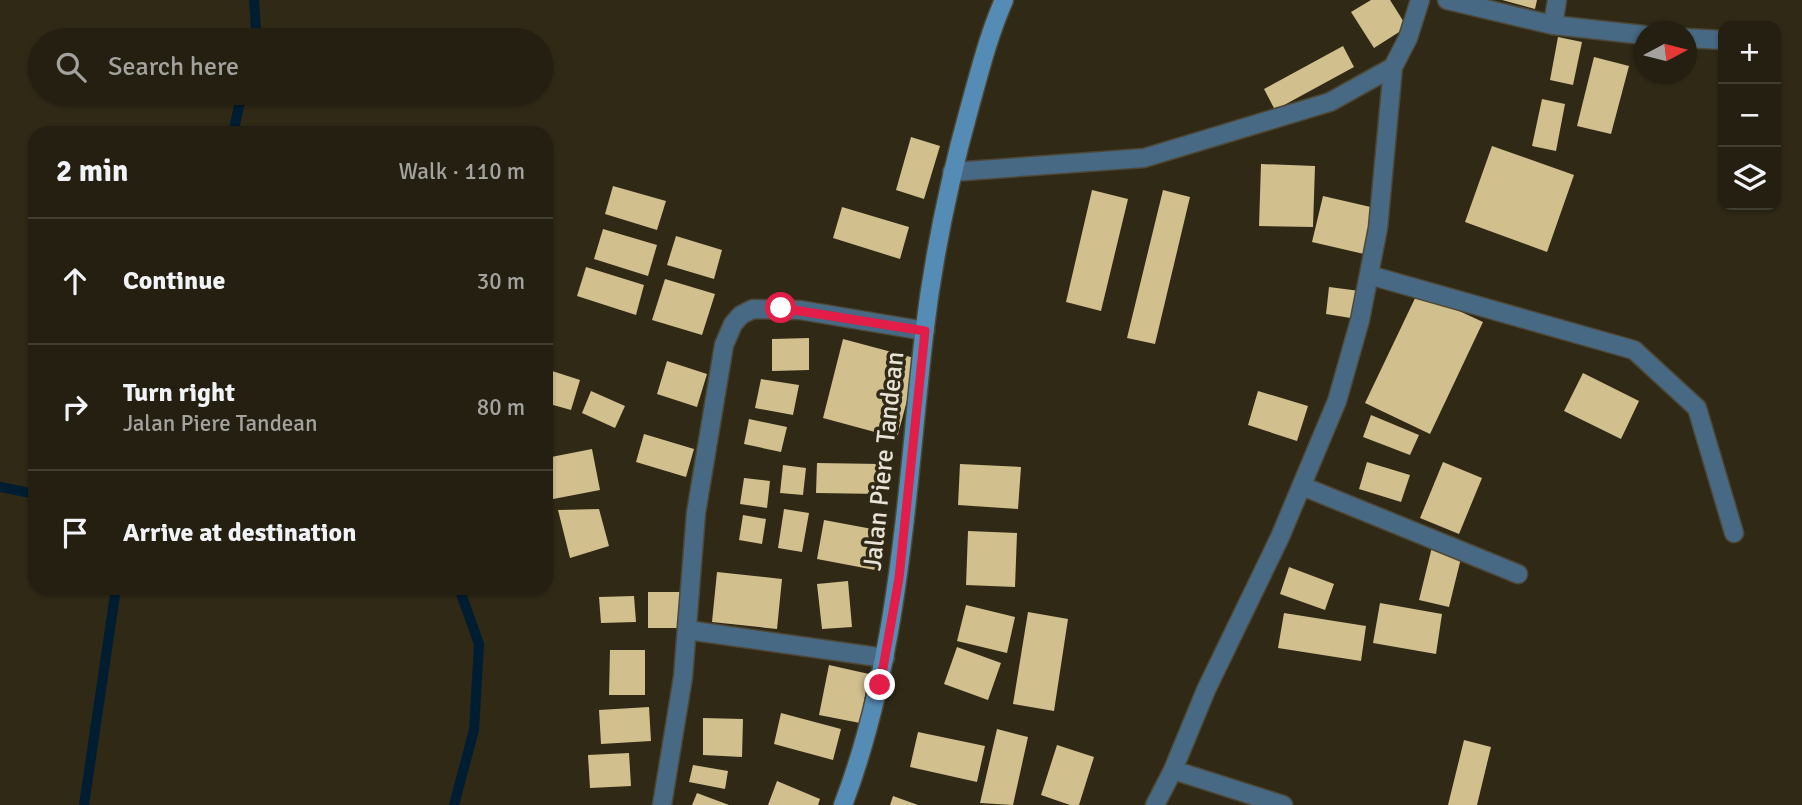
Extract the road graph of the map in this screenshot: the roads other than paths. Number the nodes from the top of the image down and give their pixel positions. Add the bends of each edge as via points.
1 (1004, 0) edge
2 (1420, 0) edge
3 (1447, 0) edge
4 (1558, 0) edge
5 (1553, 25) junction
6 (1634, 34) edge
7 (1697, 39) edge
8 (1718, 40) edge
9 (1393, 67) junction
10 (952, 172) junction
11 (1369, 275) junction
12 (925, 331) junction
13 (1303, 486) junction
14 (1734, 533) dead end
15 (1518, 574) dead end
16 (687, 630) junction
17 (885, 658) junction
18 (1173, 770) junction
19 (662, 805) edge
20 (843, 805) edge
21 (1155, 805) edge
22 (1283, 805) edge

1 - 10 street, Jalan Piere Tandean via 991,29
2 - 9 street
3 - 5 street
4 - 5 street
5 - 6 street
7 - 8 street
9 - 10 street via 1330,102 1144,158
9 - 11 street via 1378,228
10 - 12 street, Jalan Piere Tandean
11 - 13 street via 1337,401
11 - 14 street via 1634,350 1697,408
12 - 16 street via 781,308 753,309 733,324 724,345 696,513
12 - 17 street, Jalan Piere Tandean via 899,578
13 - 15 street
13 - 18 street
16 - 17 street
16 - 19 street
17 - 20 street, Jalan Piere Tandean
18 - 21 street
18 - 22 street

